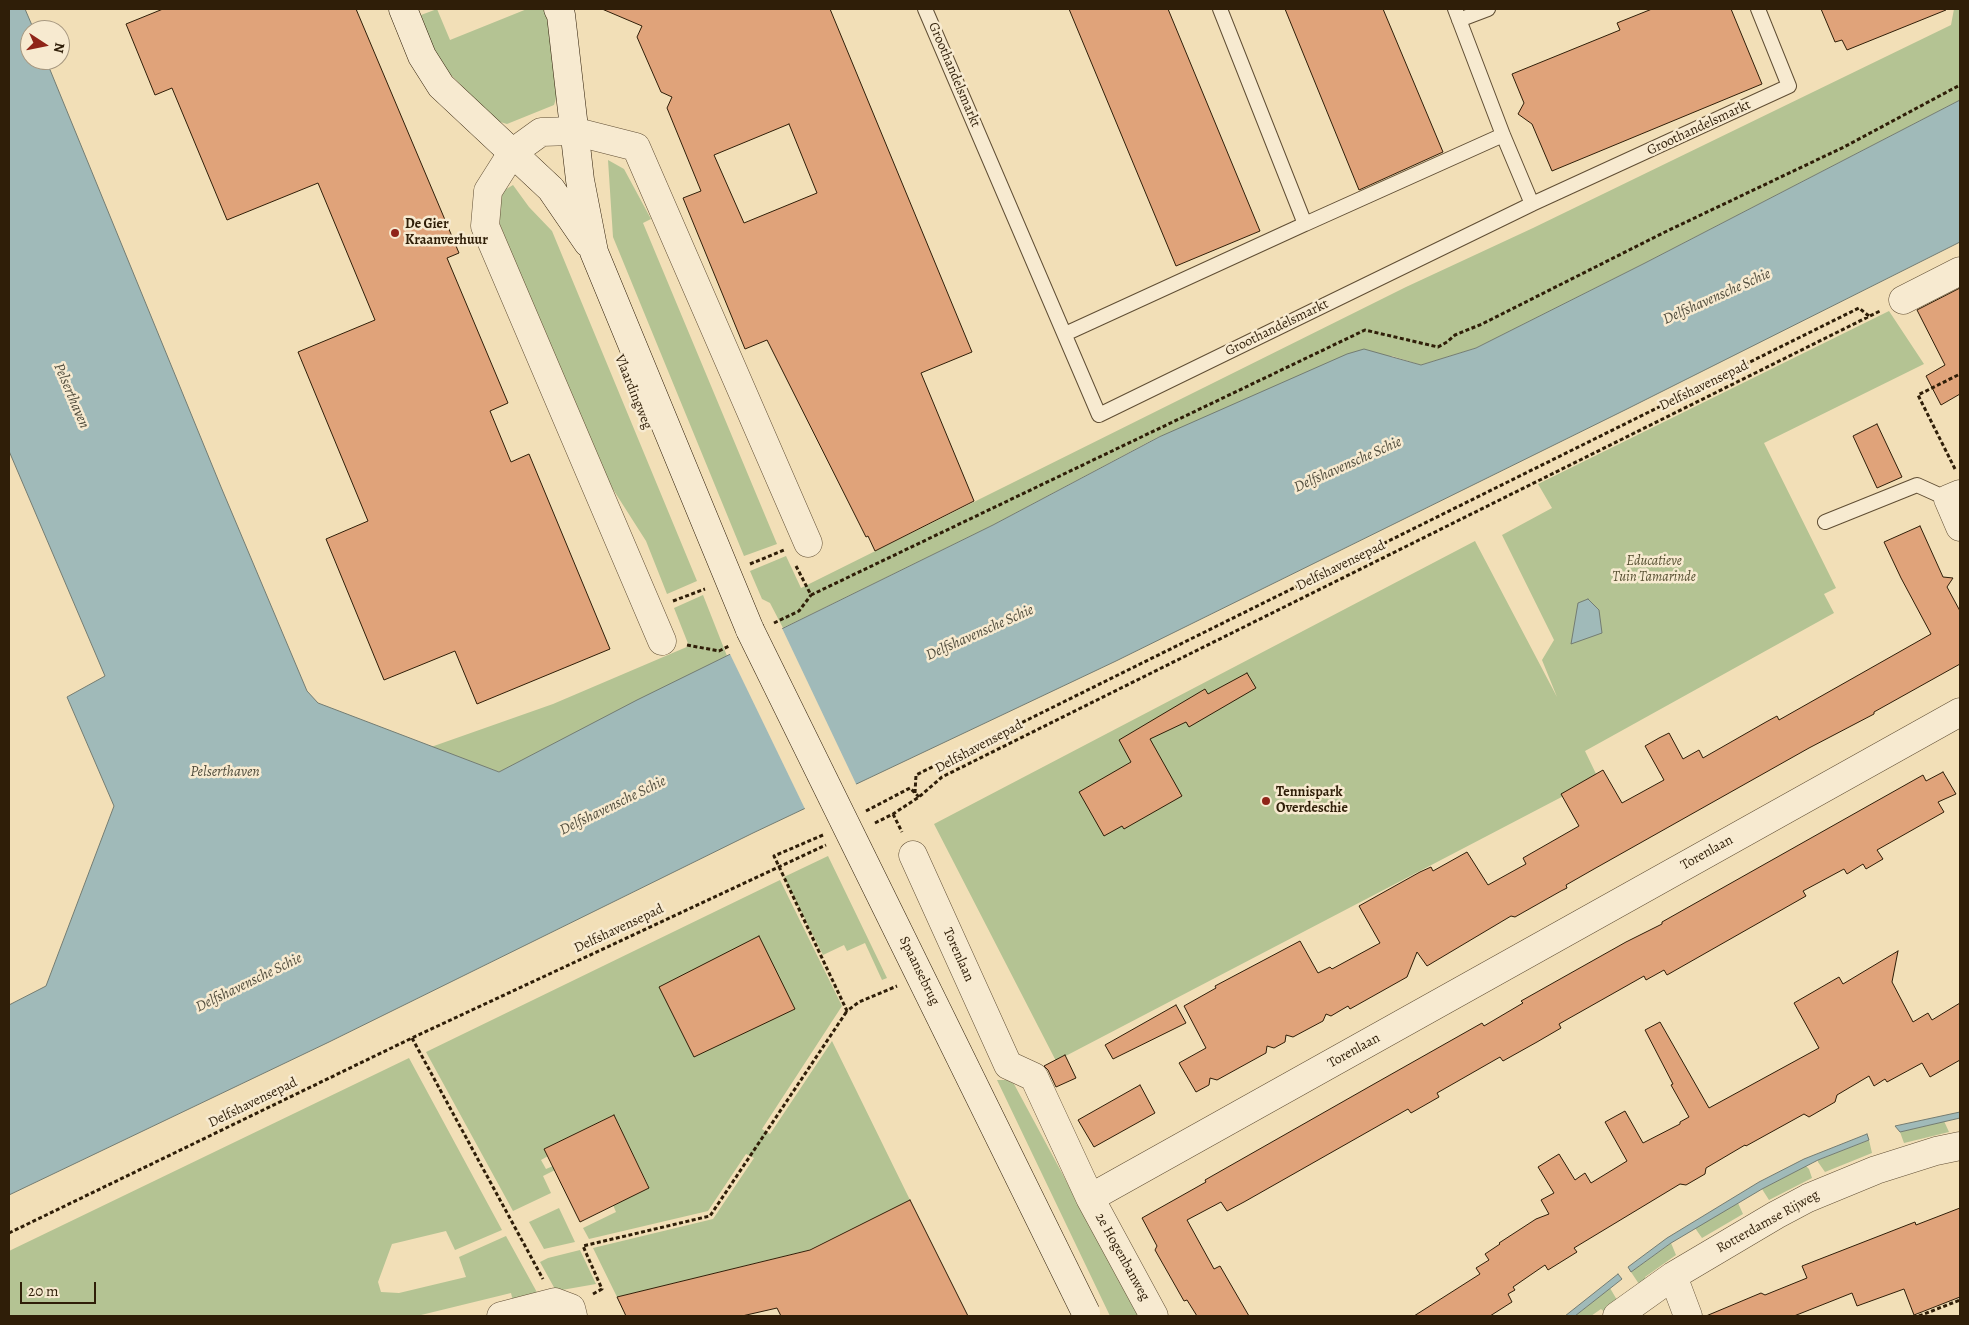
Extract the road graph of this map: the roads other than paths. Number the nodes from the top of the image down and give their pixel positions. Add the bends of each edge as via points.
1 (403, 9) edge
2 (558, 9) edge
3 (925, 9) edge
4 (1220, 9) edge
5 (1488, 9) edge
6 (1758, 9) edge
7 (1457, 14) edge
8 (573, 131) junction
9 (1503, 136) junction
10 (512, 153) junction
11 (1532, 204) junction
12 (1305, 224) junction
13 (594, 252) junction
14 (1960, 271) edge
15 (1903, 300) road end
16 (1065, 334) junction
17 (1955, 488) edge
18 (1825, 522) dead end
19 (1960, 527) edge
20 (798, 555) road end
21 (750, 630) joint
22 (662, 641) dead end
23 (1960, 712) edge
24 (913, 855) dead end
25 (1960, 1146) edge
26 (1090, 1198) junction
27 (1673, 1276) junction
28 (566, 1309) edge
29 (1087, 1315) edge
30 (501, 1316) edge
31 (1154, 1316) edge
32 (1617, 1316) edge
33 (1688, 1316) edge

1 - 10 street, Vlaardingweg via 422,56 440,86
2 - 8 street, Vlaardingweg
3 - 16 lane, Groothandelsmarkt
4 - 12 lane
5 - 7 lane
6 - 11 lane, Groothandelsmarkt via 1789,86
7 - 9 lane
8 - 10 street via 541,132
8 - 13 street, Vlaardingweg
8 - 20 street via 636,147
9 - 11 lane
9 - 12 lane
10 - 13 street, Vlaardingweg via 552,189
10 - 22 street via 488,191 485,226
11 - 16 lane, Groothandelsmarkt via 1099,415
12 - 16 lane
13 - 21 street, Vlaardingweg
14 - 15 street
17 - 18 lane via 1917,485
17 - 19 street
21 - 29 street, Spaansebrug, bridge
23 - 26 street, Torenlaan
24 - 26 street, Torenlaan via 1008,1065 1034,1077
25 - 27 street, Rotterdamse Rijweg via 1876,1170 1808,1198
26 - 31 street, 2e Hogenbanweg
27 - 32 street, Rotterdamse Rijweg
27 - 33 street
28 - 30 street

